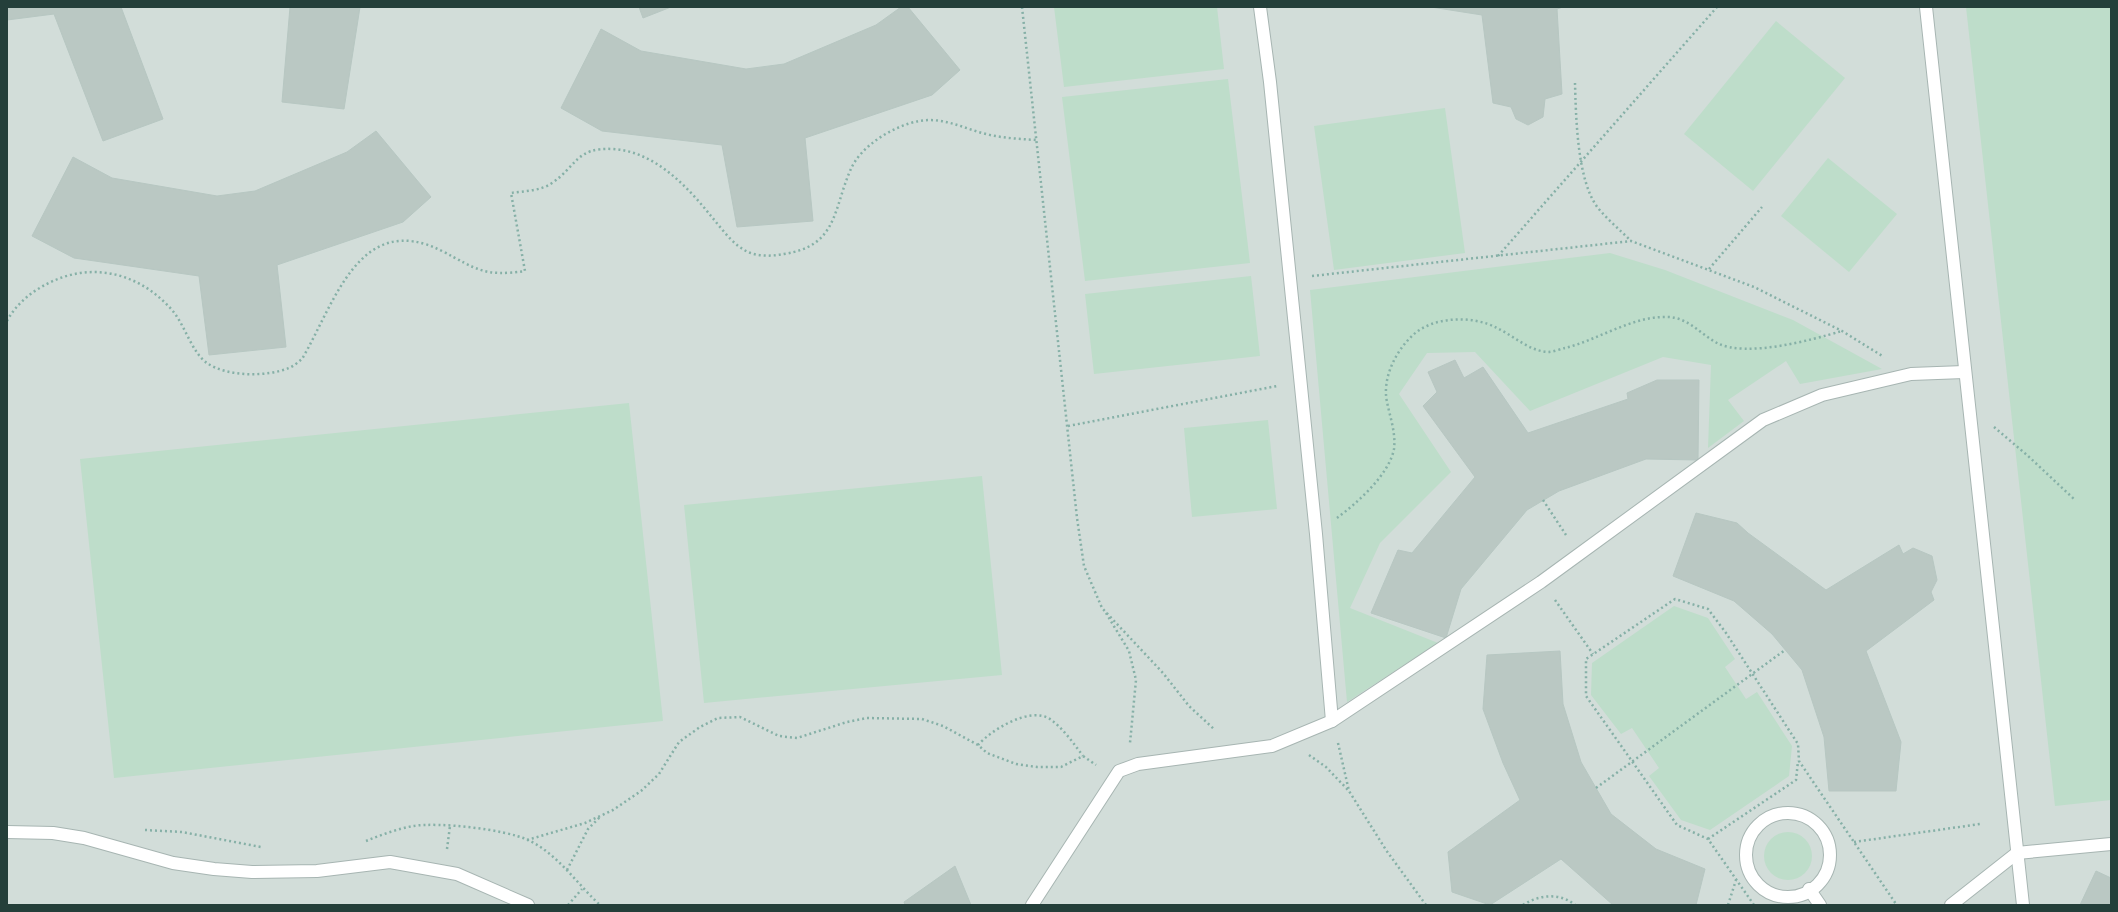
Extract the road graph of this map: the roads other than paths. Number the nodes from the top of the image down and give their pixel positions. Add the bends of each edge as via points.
1 (1260, 7) edge
2 (1926, 7) edge
3 (1964, 372) junction
4 (1332, 722) junction
5 (7, 832) edge
6 (2111, 844) edge
7 (2017, 853) junction
8 (1809, 889) junction
9 (528, 905) edge
10 (1032, 905) edge
11 (1820, 905) edge
12 (1951, 905) edge
13 (2023, 905) edge

1 - 4 lane via 1270,82 1316,534
2 - 3 lane
3 - 4 lane via 1911,374 1822,395 1763,420 1542,582
3 - 7 lane
4 - 10 lane via 1272,746 1138,764 1116,774
5 - 9 lane via 53,833 84,838 173,863 244,872 317,871 390,862 457,874
6 - 7 lane
7 - 12 lane
7 - 13 lane
8 - 8 lane via 1795,897 1780,897 1756,884 1749,872 1746,844 1752,831 1774,814 1802,814 1814,821 1824,832 1829,845 1830,859 1827,872 1819,884
8 - 11 lane

